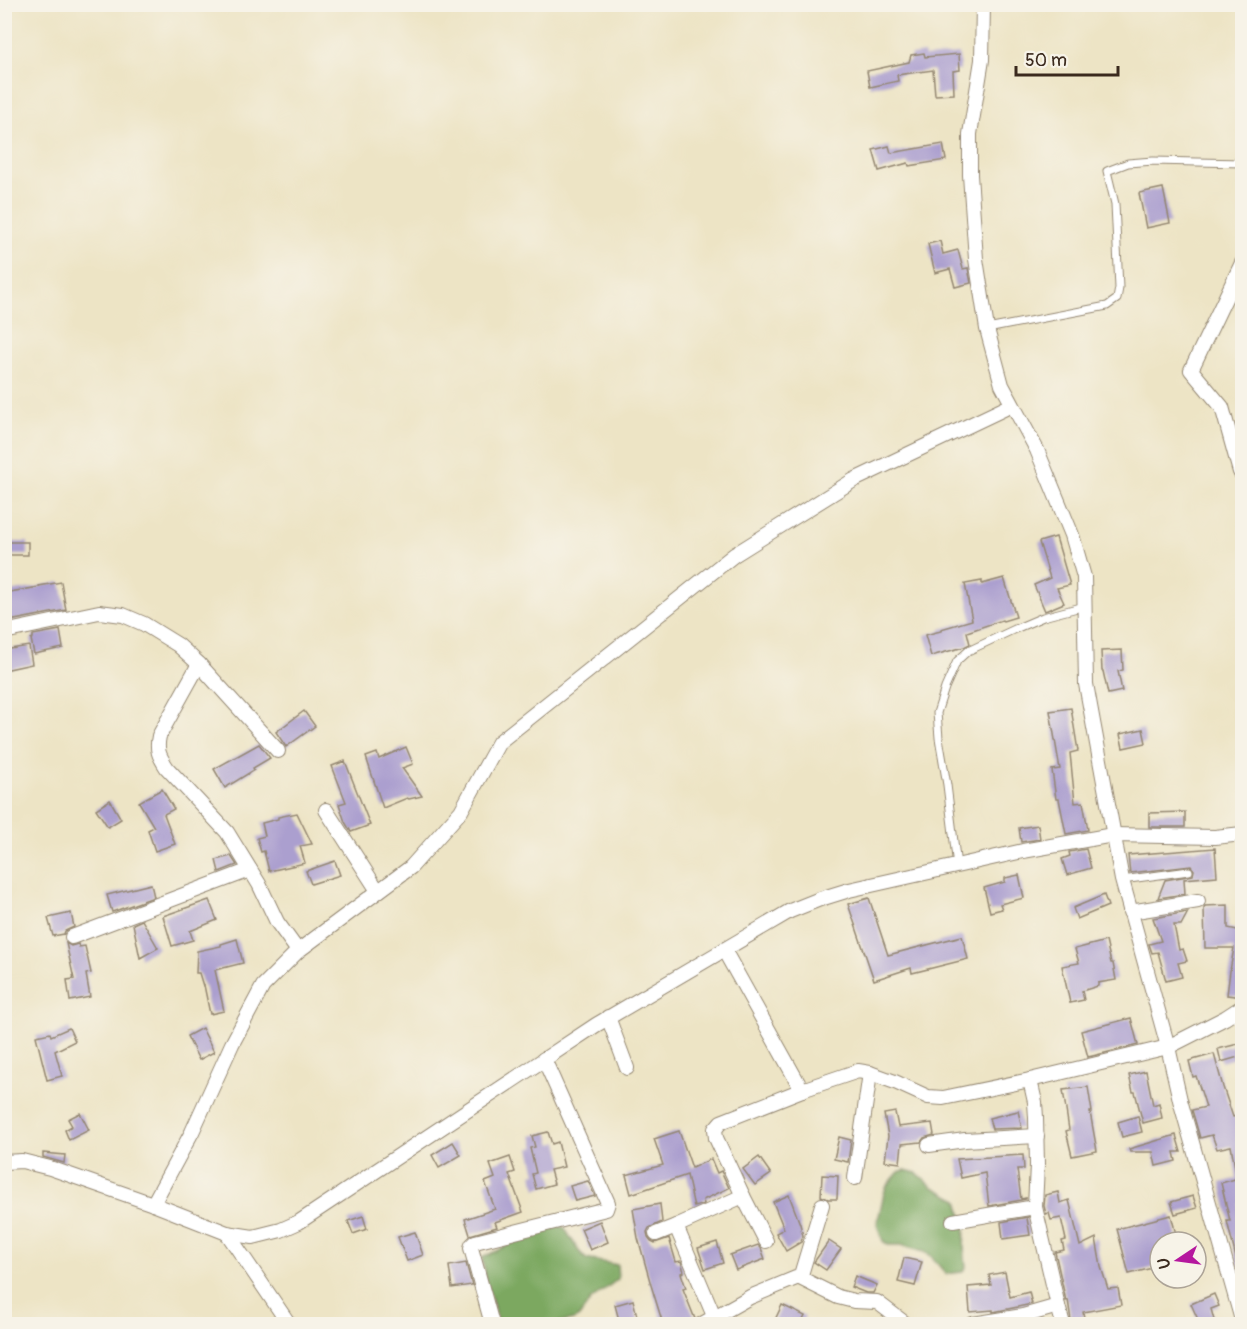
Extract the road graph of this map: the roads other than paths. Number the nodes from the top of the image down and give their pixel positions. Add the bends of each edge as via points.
1 (983, 4) edge
2 (1242, 163) edge
3 (1242, 263) edge
4 (987, 329) junction
5 (1012, 405) junction
6 (1242, 473) edge
7 (1085, 606) junction
8 (4, 632) edge
9 (199, 664) junction
10 (278, 751) dead end
11 (326, 810) dead end
12 (1242, 834) edge
13 (1113, 835) junction
14 (957, 866) junction
15 (250, 870) junction
16 (1189, 871) dead end
17 (1122, 880) junction
18 (378, 891) junction
19 (1198, 901) dead end
20 (1130, 912) junction
21 (72, 937) dead end
22 (724, 950) junction
23 (298, 951) junction
24 (1242, 1007) edge
25 (608, 1017) junction
26 (1168, 1047) junction
27 (544, 1059) junction
28 (627, 1068) dead end
29 (870, 1073) junction
30 (1029, 1080) junction
31 (802, 1090) junction
32 (1037, 1136) junction
33 (929, 1145) dead end
34 (4, 1162) edge
35 (855, 1178) dead end
36 (743, 1196) junction
37 (153, 1204) junction
38 (822, 1205) dead end
39 (1035, 1207) junction
40 (953, 1221) dead end
41 (676, 1226) junction
42 (227, 1233) junction
43 (656, 1234) dead end
44 (766, 1241) dead end
45 (800, 1278) junction
46 (1058, 1306) junction
47 (714, 1316) junction
48 (1242, 1320) edge
49 (289, 1324) edge
50 (492, 1324) edge
51 (702, 1324) edge
52 (903, 1324) edge
53 (973, 1324) edge
54 (1063, 1324) edge

1 - 4 street via 982,60 970,134 970,175 976,259
2 - 4 lane via 1153,161 1128,163 1107,171 1115,204 1117,299 1107,306
3 - 6 street via 1191,370 1222,407
4 - 5 street via 1002,385
5 - 7 street via 1072,535 1084,577
5 - 18 street via 854,480 734,555 500,742 461,811 411,867
7 - 13 street via 1086,684
7 - 14 lane via 1043,617 1008,632 968,651 957,662 937,713
8 - 9 street via 99,612 123,615 178,645
9 - 10 street
9 - 15 street via 157,746 167,768 227,832
11 - 18 street
12 - 13 street
13 - 14 street
13 - 17 street
14 - 22 street via 820,899 790,910
15 - 21 street
15 - 23 street via 277,922
16 - 17 lane
17 - 20 street
18 - 23 street
19 - 20 street
20 - 26 street
22 - 25 street
22 - 31 street
23 - 37 street via 263,986
24 - 26 street
25 - 27 street
25 - 28 street
26 - 30 street
26 - 48 street
27 - 42 street via 299,1222 253,1237
27 - 50 street via 608,1207 472,1245
29 - 30 street via 928,1097 943,1098
29 - 31 street via 858,1071
29 - 35 street
30 - 32 street
31 - 36 street via 721,1122 715,1129
32 - 33 street
32 - 39 street
34 - 37 street via 22,1161 50,1168
36 - 41 street
36 - 44 street
37 - 42 street
38 - 45 street
39 - 40 street
39 - 46 street
41 - 43 street
41 - 47 street
42 - 49 street
45 - 47 street
45 - 52 street via 838,1297 877,1302
46 - 53 street via 1023,1317
46 - 54 street
47 - 51 street

